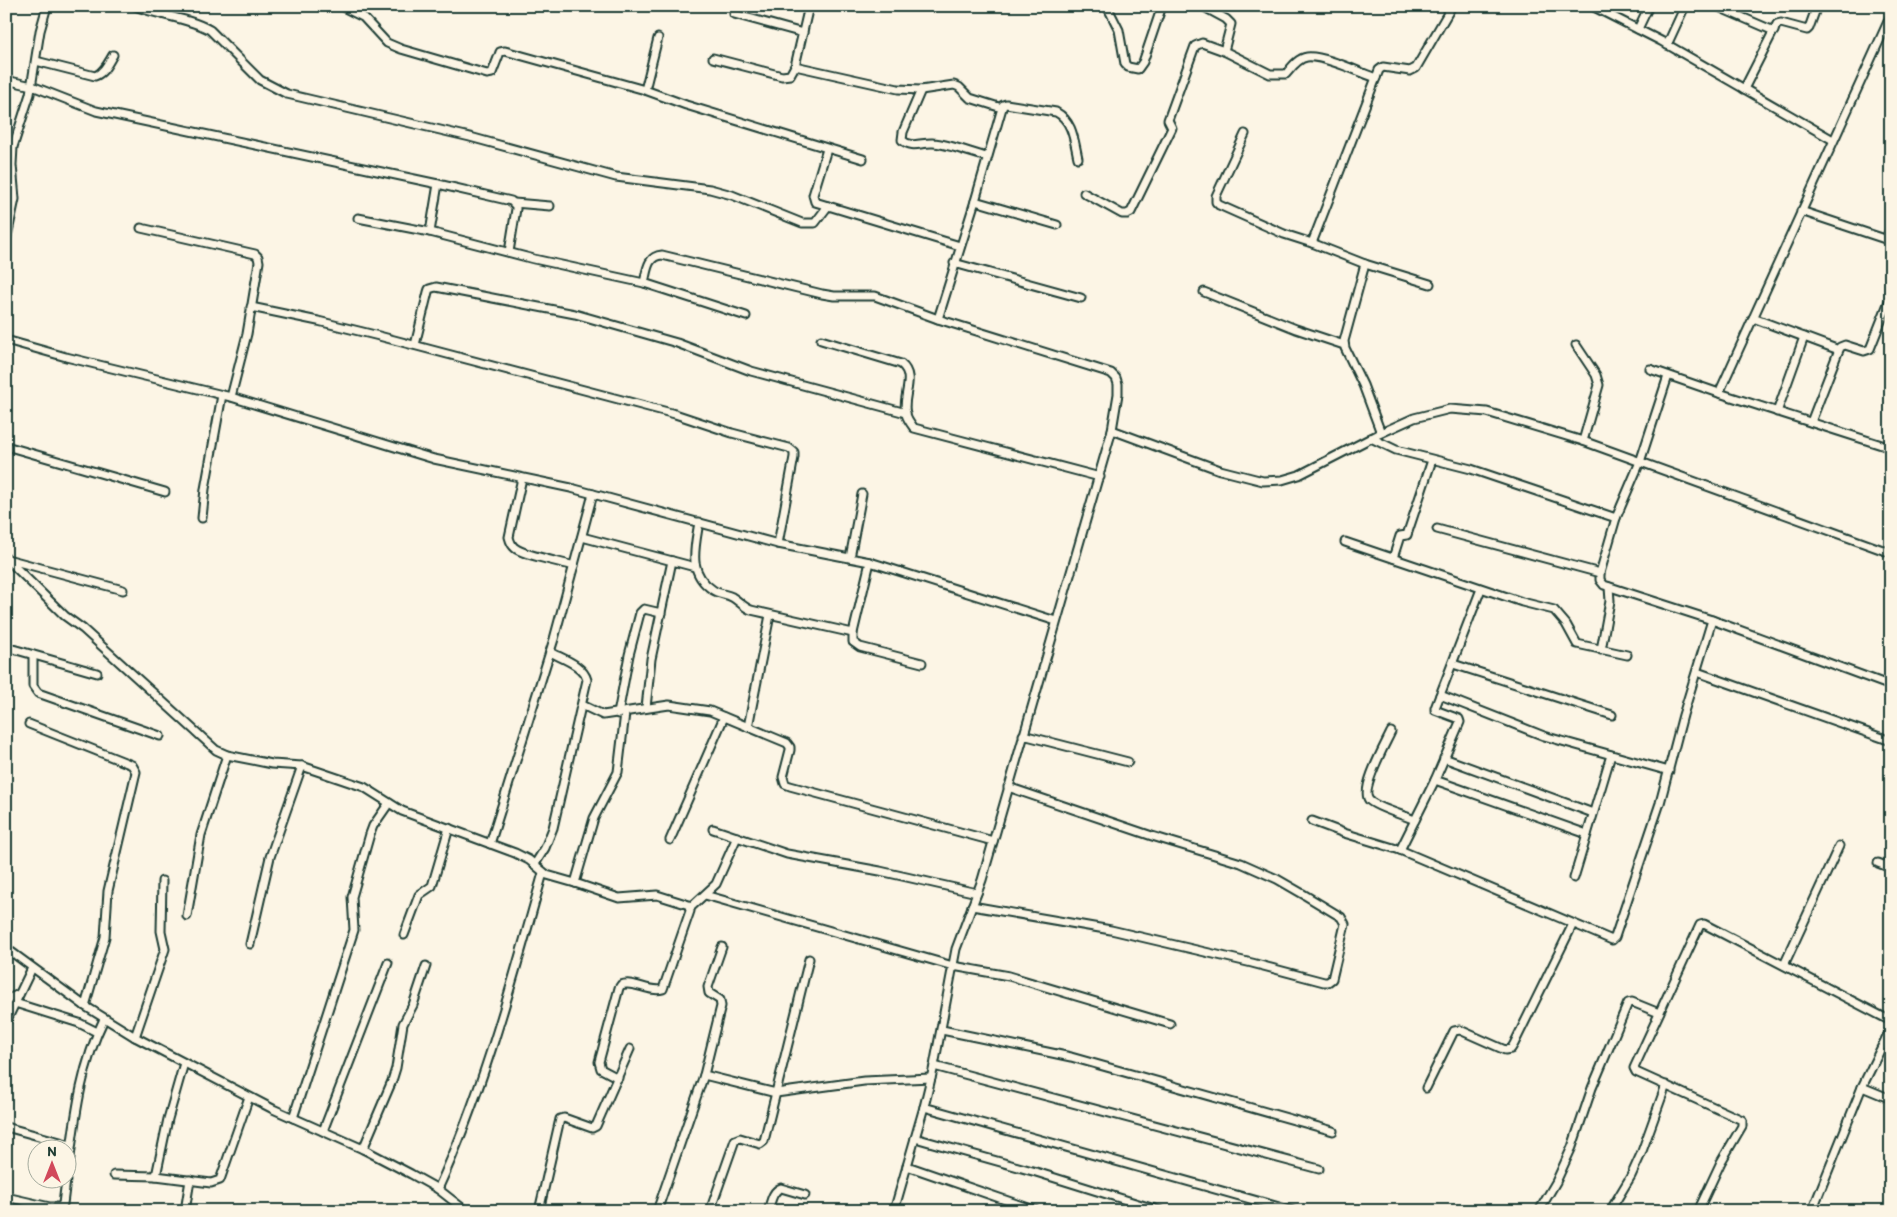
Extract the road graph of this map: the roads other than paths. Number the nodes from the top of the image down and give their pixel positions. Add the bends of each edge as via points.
1 (47, 6) edge
2 (135, 6) edge
3 (341, 6) edge
4 (809, 6) edge
5 (1107, 6) edge
6 (1162, 6) edge
7 (1202, 6) edge
8 (1452, 6) edge
9 (1592, 6) edge
10 (1649, 6) edge
11 (1684, 6) edge
12 (1716, 6) edge
13 (1817, 6) edge
14 (734, 14) dead end
15 (1891, 15) edge
16 (1638, 29) junction
17 (1774, 31) junction
18 (803, 33) junction
19 (658, 38) dead end
20 (1667, 45) junction
21 (1224, 51) junction
22 (113, 55) dead end
23 (713, 58) dead end
24 (36, 62) junction
25 (795, 66) junction
26 (1376, 78) junction
27 (6, 80) edge
28 (32, 86) junction
29 (1744, 89) junction
30 (645, 90) junction
31 (921, 90) junction
32 (1002, 108) junction
33 (1245, 134) dead end
34 (1833, 140) junction
35 (827, 149) junction
36 (987, 157) junction
37 (1078, 158) dead end
38 (863, 159) dead end
39 (438, 184) junction
40 (1084, 194) dead end
41 (975, 201) junction
42 (514, 203) junction
43 (550, 206) dead end
44 (828, 206) junction
45 (1801, 211) junction
46 (358, 218) dead end
47 (1057, 225) dead end
48 (141, 228) dead end
49 (1891, 228) edge
50 (430, 232) junction
51 (1888, 240) edge
52 (6, 241) edge
53 (1312, 243) junction
54 (960, 246) junction
55 (509, 252) junction
56 (954, 263) junction
57 (1365, 264) junction
58 (644, 283) junction
59 (1430, 284) dead end
60 (1204, 292) dead end
61 (1891, 296) edge
62 (1081, 298) dead end
63 (251, 307) junction
64 (746, 316) dead end
65 (1753, 318) junction
66 (938, 319) junction
67 (1804, 337) junction
68 (6, 340) edge
69 (822, 340) dead end
70 (414, 345) junction
71 (1344, 345) junction
72 (1576, 345) dead end
73 (1839, 350) junction
74 (1650, 369) dead end
75 (1668, 376) junction
76 (1719, 393) junction
77 (222, 395) junction
78 (231, 397) junction
79 (1777, 412) junction
80 (906, 413) junction
81 (1811, 422) junction
82 (1112, 430) junction
83 (1381, 433) junction
84 (1371, 438) junction
85 (1583, 441) junction
86 (6, 446) edge
87 (1891, 448) edge
88 (1432, 460) junction
89 (1640, 462) junction
90 (1100, 477) junction
91 (522, 478) junction
92 (165, 492) dead end
93 (593, 494) junction
94 (862, 494) dead end
95 (202, 518) dead end
96 (1616, 518) junction
97 (699, 522) junction
98 (1438, 529) dead end
99 (582, 537) junction
100 (1345, 542) dead end
101 (778, 544) junction
102 (1891, 553) edge
103 (7, 558) edge
104 (850, 558) junction
105 (1393, 558) junction
106 (672, 561) junction
107 (870, 562) junction
108 (574, 566) junction
109 (695, 567) junction
110 (1600, 574) junction
111 (1609, 587) junction
112 (1481, 588) junction
113 (123, 590) dead end
114 (660, 612) junction
115 (770, 615) junction
116 (1712, 620) junction
117 (1056, 621) junction
118 (853, 633) junction
119 (6, 647) edge
120 (1601, 650) junction
121 (550, 652) junction
122 (34, 655) junction
123 (1627, 655) dead end
124 (922, 663) dead end
125 (1452, 664) junction
126 (1697, 672) junction
127 (96, 673) dead end
128 (1891, 686) edge
129 (1440, 695) junction
130 (582, 705) junction
131 (646, 708) junction
132 (621, 714) junction
133 (1612, 715) dead end
134 (724, 717) junction
135 (29, 724) dead end
136 (748, 726) junction
137 (1391, 732) dead end
138 (1024, 735) junction
139 (160, 736) dead end
140 (1891, 741) edge
141 (227, 755) junction
142 (1611, 755) junction
143 (1444, 758) junction
144 (1128, 762) dead end
145 (302, 766) junction
146 (1668, 771) junction
147 (1435, 780) junction
148 (1008, 787) junction
149 (389, 803) junction
150 (1594, 813) junction
151 (1415, 820) junction
152 (1312, 821) dead end
153 (449, 828) junction
154 (713, 829) dead end
155 (1587, 834) junction
156 (737, 837) junction
157 (670, 840) dead end
158 (993, 841) junction
159 (490, 844) junction
160 (1839, 846) dead end
161 (1400, 850) junction
162 (1878, 863) dead end
163 (535, 864) junction
164 (1891, 868) edge
165 (543, 873) junction
166 (1574, 878) dead end
167 (162, 880) dead end
168 (575, 883) junction
169 (977, 893) junction
170 (705, 895) junction
171 (972, 906) junction
172 (690, 908) junction
173 (187, 916) dead end
174 (1573, 924) junction
175 (404, 935) dead end
176 (250, 944) dead end
177 (722, 947) dead end
178 (6, 948) edge
179 (809, 959) dead end
180 (388, 963) dead end
181 (1784, 965) junction
182 (426, 966) dead end
183 (953, 966) junction
184 (32, 968) junction
185 (20, 994) junction
186 (6, 1000) edge
187 (15, 1004) junction
188 (85, 1006) junction
189 (1660, 1013) junction
190 (104, 1019) junction
191 (1891, 1021) edge
192 (6, 1022) edge
193 (1170, 1024) dead end
194 (1891, 1028) edge
195 (942, 1030) junction
196 (97, 1032) junction
197 (135, 1038) junction
198 (630, 1049) dead end
199 (184, 1063) junction
200 (934, 1066) junction
201 (704, 1075) junction
202 (618, 1078) junction
203 (931, 1078) junction
204 (1666, 1085) junction
205 (1862, 1087) junction
206 (1426, 1088) dead end
207 (776, 1093) junction
208 (249, 1097) junction
209 (1891, 1099) edge
210 (924, 1107) junction
211 (293, 1118) junction
212 (6, 1126) edge
213 (323, 1131) junction
214 (1333, 1131) dead end
215 (915, 1138) junction
216 (54, 1140) edge
217 (72, 1140) edge
218 (363, 1149) junction
219 (907, 1166) junction
220 (1319, 1169) dead end
221 (114, 1176) dead end
222 (156, 1176) junction
223 (190, 1180) junction
224 (438, 1189) junction
225 (65, 1190) edge
226 (806, 1195) dead end
227 (6, 1197) edge
228 (462, 1210) edge
229 (185, 1211) edge
230 (539, 1211) edge
231 (657, 1211) edge
232 (710, 1211) edge
233 (768, 1211) edge
234 (894, 1211) edge
235 (1036, 1211) edge
236 (1161, 1211) edge
237 (1293, 1211) edge
238 (1538, 1211) edge
239 (1610, 1211) edge
240 (1698, 1211) edge
241 (1812, 1211) edge

1 - 24 street
2 - 44 street via 210,30 260,80 287,94 470,137 616,177 710,189 802,223 815,223
3 - 30 street via 363,17 387,43 401,50 487,74 494,71 500,52 505,51
4 - 18 street
5 - 6 street via 1118,30 1125,64 1128,68 1138,69
7 - 21 street via 1231,24
8 - 26 street via 1416,68 1410,71 1381,68
9 - 16 street
10 - 16 street
11 - 20 street
12 - 17 street
13 - 17 street via 1807,30 1779,23
14 - 18 street
15 - 34 street
16 - 20 street
17 - 29 street
18 - 25 street
19 - 30 street
20 - 29 street
21 - 26 street via 1270,74 1286,74 1305,57 1321,58
21 - 40 street via 1202,43 1195,46 1168,120 1172,128 1131,212 1122,214
22 - 24 street via 103,71 95,76
23 - 25 street via 782,76 790,75
24 - 28 street
25 - 31 street via 884,87
26 - 53 street
27 - 28 street
28 - 39 street via 96,111
28 - 52 street via 12,157 15,199
29 - 34 street
30 - 35 street
31 - 32 street via 957,86 970,98
31 - 36 street via 902,140 916,146 934,143
32 - 36 street
32 - 37 street via 1006,104 1060,114 1068,122
33 - 53 street via 1216,202 1241,216
34 - 45 street
35 - 38 street
35 - 44 street via 813,199
36 - 41 street
39 - 42 street
39 - 50 street
41 - 47 street
41 - 54 street
42 - 43 street
42 - 55 street via 516,209
44 - 54 street
45 - 51 street
45 - 65 street
46 - 50 street
48 - 63 street via 255,254 259,259
49 - 51 street
50 - 55 street
53 - 57 street
54 - 56 street
55 - 58 street
56 - 62 street
56 - 66 street
57 - 59 street
57 - 71 street
58 - 64 street
58 - 66 street via 650,260 662,255 822,294 875,296
60 - 71 street
61 - 73 street via 1870,349 1842,345
63 - 70 street
63 - 78 street
65 - 67 street
65 - 76 street
66 - 82 street via 1111,373 1118,384
67 - 73 street
67 - 79 street
68 - 77 street
69 - 80 street via 905,367 908,378
70 - 80 street via 429,289 436,288 575,314 677,343 751,371
70 - 101 street via 790,448 794,457
71 - 83 street
72 - 85 street via 1596,374 1599,385
73 - 81 street
74 - 75 street
75 - 76 street
75 - 89 street
76 - 79 street
77 - 78 street
77 - 95 street
78 - 91 street via 434,459
79 - 81 street
80 - 90 street via 914,428 920,431
81 - 87 street
82 - 84 street via 1220,470 1263,481 1282,480 1299,474
82 - 90 street
83 - 84 street
83 - 85 street via 1414,418 1450,409 1487,412
84 - 88 street via 1396,450
85 - 89 street
86 - 92 street
88 - 96 street via 1471,469
88 - 105 street via 1408,534 1400,536
89 - 96 street
89 - 102 street
90 - 117 street
91 - 93 street
91 - 108 street via 510,537 514,548
93 - 97 street
93 - 99 street
94 - 104 street
96 - 110 street
97 - 101 street
97 - 109 street
98 - 110 street
99 - 106 street
99 - 108 street
100 - 105 street
101 - 104 street
103 - 113 street
103 - 141 street via 65,616 210,746
104 - 107 street
105 - 112 street
106 - 109 street
106 - 114 street
107 - 117 street
107 - 118 street
108 - 121 street
109 - 115 street via 712,590 731,597 745,608
110 - 111 street via 1600,580
111 - 116 street
111 - 120 street via 1610,601
112 - 120 street via 1554,610 1577,644
112 - 125 street
114 - 131 street
114 - 132 street via 644,609 640,613 629,655
115 - 118 street
115 - 136 street
116 - 126 street
116 - 128 street
117 - 138 street
118 - 124 street via 855,645
119 - 122 street
120 - 123 street
121 - 130 street via 585,674 587,680
121 - 159 street
122 - 127 street
122 - 139 street via 34,686 38,693
125 - 129 street
125 - 133 street
126 - 140 street
126 - 146 street
129 - 142 street via 1544,736
129 - 143 street via 1435,710 1460,721
130 - 132 street via 603,715
130 - 163 street via 553,828
131 - 132 street
131 - 134 street via 689,707
132 - 168 street via 618,772 594,818
134 - 136 street
134 - 157 street
135 - 188 street via 132,765 136,772 108,891 105,937
136 - 158 street via 789,744 783,777 785,784
137 - 151 street via 1374,769 1367,796 1373,803
138 - 144 street
138 - 148 street
141 - 145 street
141 - 173 street via 201,835
142 - 146 street
142 - 150 street
143 - 147 street
143 - 150 street
145 - 149 street via 364,787
145 - 176 street via 270,857
146 - 174 street via 1615,938 1610,940
147 - 151 street
147 - 155 street
148 - 158 street
148 - 171 street via 1241,863 1303,894 1341,917 1345,924 1332,979 1324,982 1111,930
149 - 153 street
149 - 211 street via 370,834 352,897 354,930
150 - 155 street
151 - 161 street
152 - 161 street
153 - 159 street
153 - 175 street via 432,886 419,895
154 - 156 street
155 - 166 street
156 - 169 street via 788,854
156 - 170 street via 716,884
158 - 169 street
159 - 163 street
160 - 181 street
161 - 174 street
162 - 164 street
163 - 165 street
165 - 168 street
165 - 224 street via 476,1094
167 - 197 street via 161,931 165,949
168 - 172 street via 619,898 657,895
169 - 171 street
170 - 172 street
170 - 183 street
171 - 183 street
172 - 202 street via 662,988 655,990 628,983 619,988 598,1062 601,1069
174 - 206 street via 1511,1049 1505,1050 1456,1030
177 - 201 street via 708,986 721,1006
178 - 184 street
179 - 207 street
180 - 213 street
181 - 189 street via 1701,924
181 - 191 street
182 - 218 street via 403,1024 392,1081
183 - 193 street via 1009,976
183 - 195 street
184 - 185 street
184 - 188 street
185 - 186 street
185 - 187 street
187 - 192 street
187 - 196 street via 79,1023
188 - 190 street
189 - 204 street via 1634,1070
189 - 238 street via 1628,1003 1592,1088 1572,1147
190 - 196 street
190 - 197 street
194 - 205 street
195 - 200 street
195 - 214 street via 1072,1057
196 - 217 street via 84,1070
197 - 199 street
198 - 202 street
199 - 208 street
199 - 222 street
200 - 203 street
200 - 220 street
201 - 207 street
201 - 231 street
202 - 230 street via 594,1128 560,1119
203 - 207 street via 864,1081
203 - 210 street
204 - 239 street via 1641,1154
204 - 240 street via 1742,1120 1742,1126
205 - 209 street
205 - 241 street
207 - 232 street via 762,1143 740,1138 735,1140
208 - 211 street
208 - 223 street via 220,1180 210,1183
210 - 215 street
210 - 237 street
211 - 213 street
212 - 216 street
213 - 218 street
215 - 219 street
215 - 236 street
218 - 224 street
219 - 234 street
219 - 235 street
221 - 222 street
222 - 223 street
223 - 229 street
224 - 228 street
225 - 227 street via 60,1207
226 - 233 street via 778,1189

